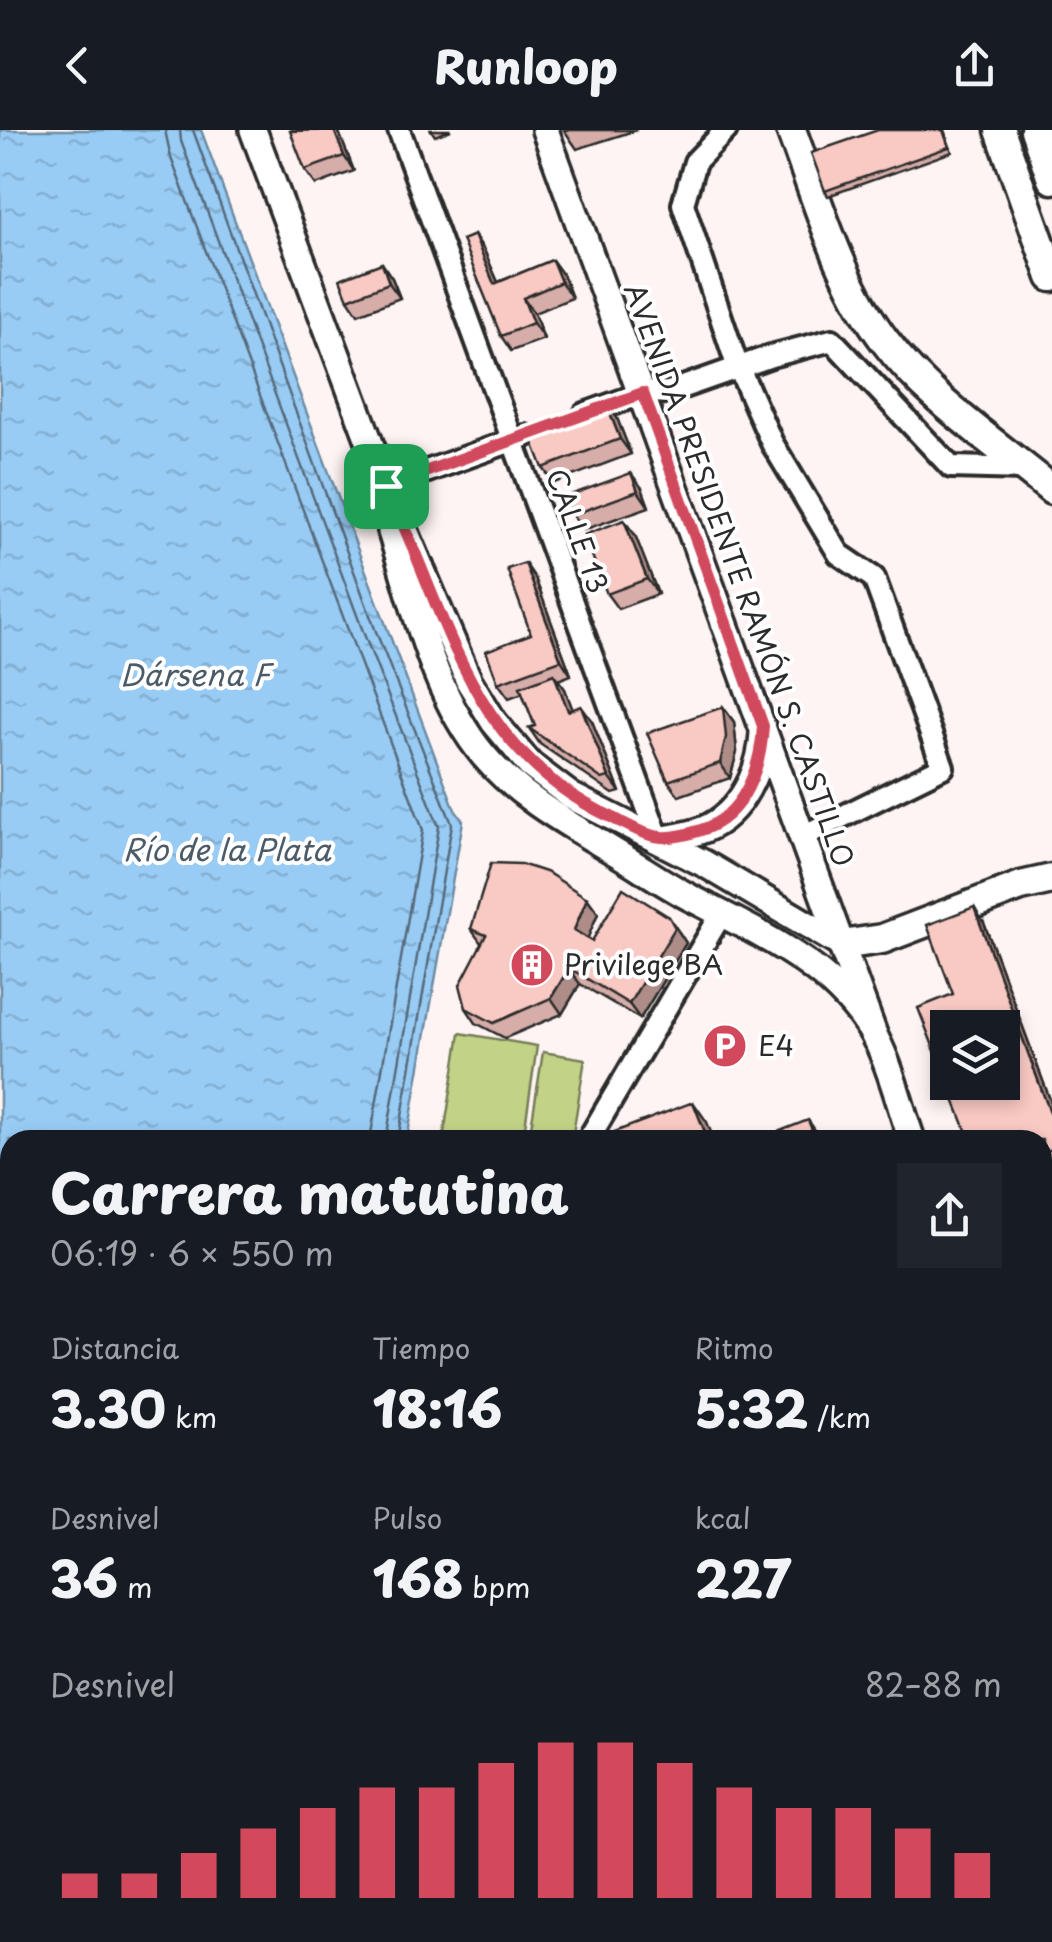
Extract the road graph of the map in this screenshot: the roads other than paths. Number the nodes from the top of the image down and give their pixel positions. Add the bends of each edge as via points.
1 (253, 130) edge
2 (400, 130) edge
3 (545, 130) edge
4 (726, 130) edge
5 (791, 130) edge
6 (1000, 130) edge
7 (1036, 130) edge
8 (1052, 179) edge
9 (1052, 277) edge
10 (738, 368) junction
11 (643, 393) junction
12 (514, 440) junction
13 (1026, 468) junction
14 (386, 486) junction
15 (1052, 490) edge
16 (763, 726) junction
17 (803, 836) junction
18 (659, 840) junction
19 (1052, 879) edge
20 (722, 913) junction
21 (842, 945) junction
22 (876, 1040) junction
23 (594, 1130) edge
24 (908, 1130) edge

1 - 14 main road
2 - 12 street, CALLE 13
3 - 11 main road, AVENIDA PRESIDENTE RAMÓN S. CASTILLO
4 - 10 street via 695,162 684,204
5 - 13 highway via 850,285 884,340 916,377
6 - 9 highway
7 - 8 highway
10 - 11 street via 670,392
10 - 13 street via 832,340 952,467
10 - 17 street via 772,442 839,554 874,578 944,767
11 - 12 street
11 - 16 main road, AVENIDA PRESIDENTE RAMÓN S. CASTILLO
12 - 14 street
12 - 18 street, CALLE 13
13 - 15 highway
14 - 18 main road via 469,681 502,732 530,765 571,796
14 - 20 main road via 389,527 428,644 446,693 483,754 535,803
16 - 17 main road, AVENIDA PRESIDENTE RAMÓN S. CASTILLO
16 - 18 main road via 755,774 727,814 707,828
17 - 21 main road, AVENIDA PRESIDENTE RAMÓN S. CASTILLO
18 - 21 main road
19 - 21 highway via 882,939
20 - 22 main road via 789,949 830,981
20 - 23 street
21 - 22 main road, AVENIDA PRESIDENTE RAMÓN S. CASTILLO
22 - 24 main road, AVENIDA PRESIDENTE RAMÓN S. CASTILLO

